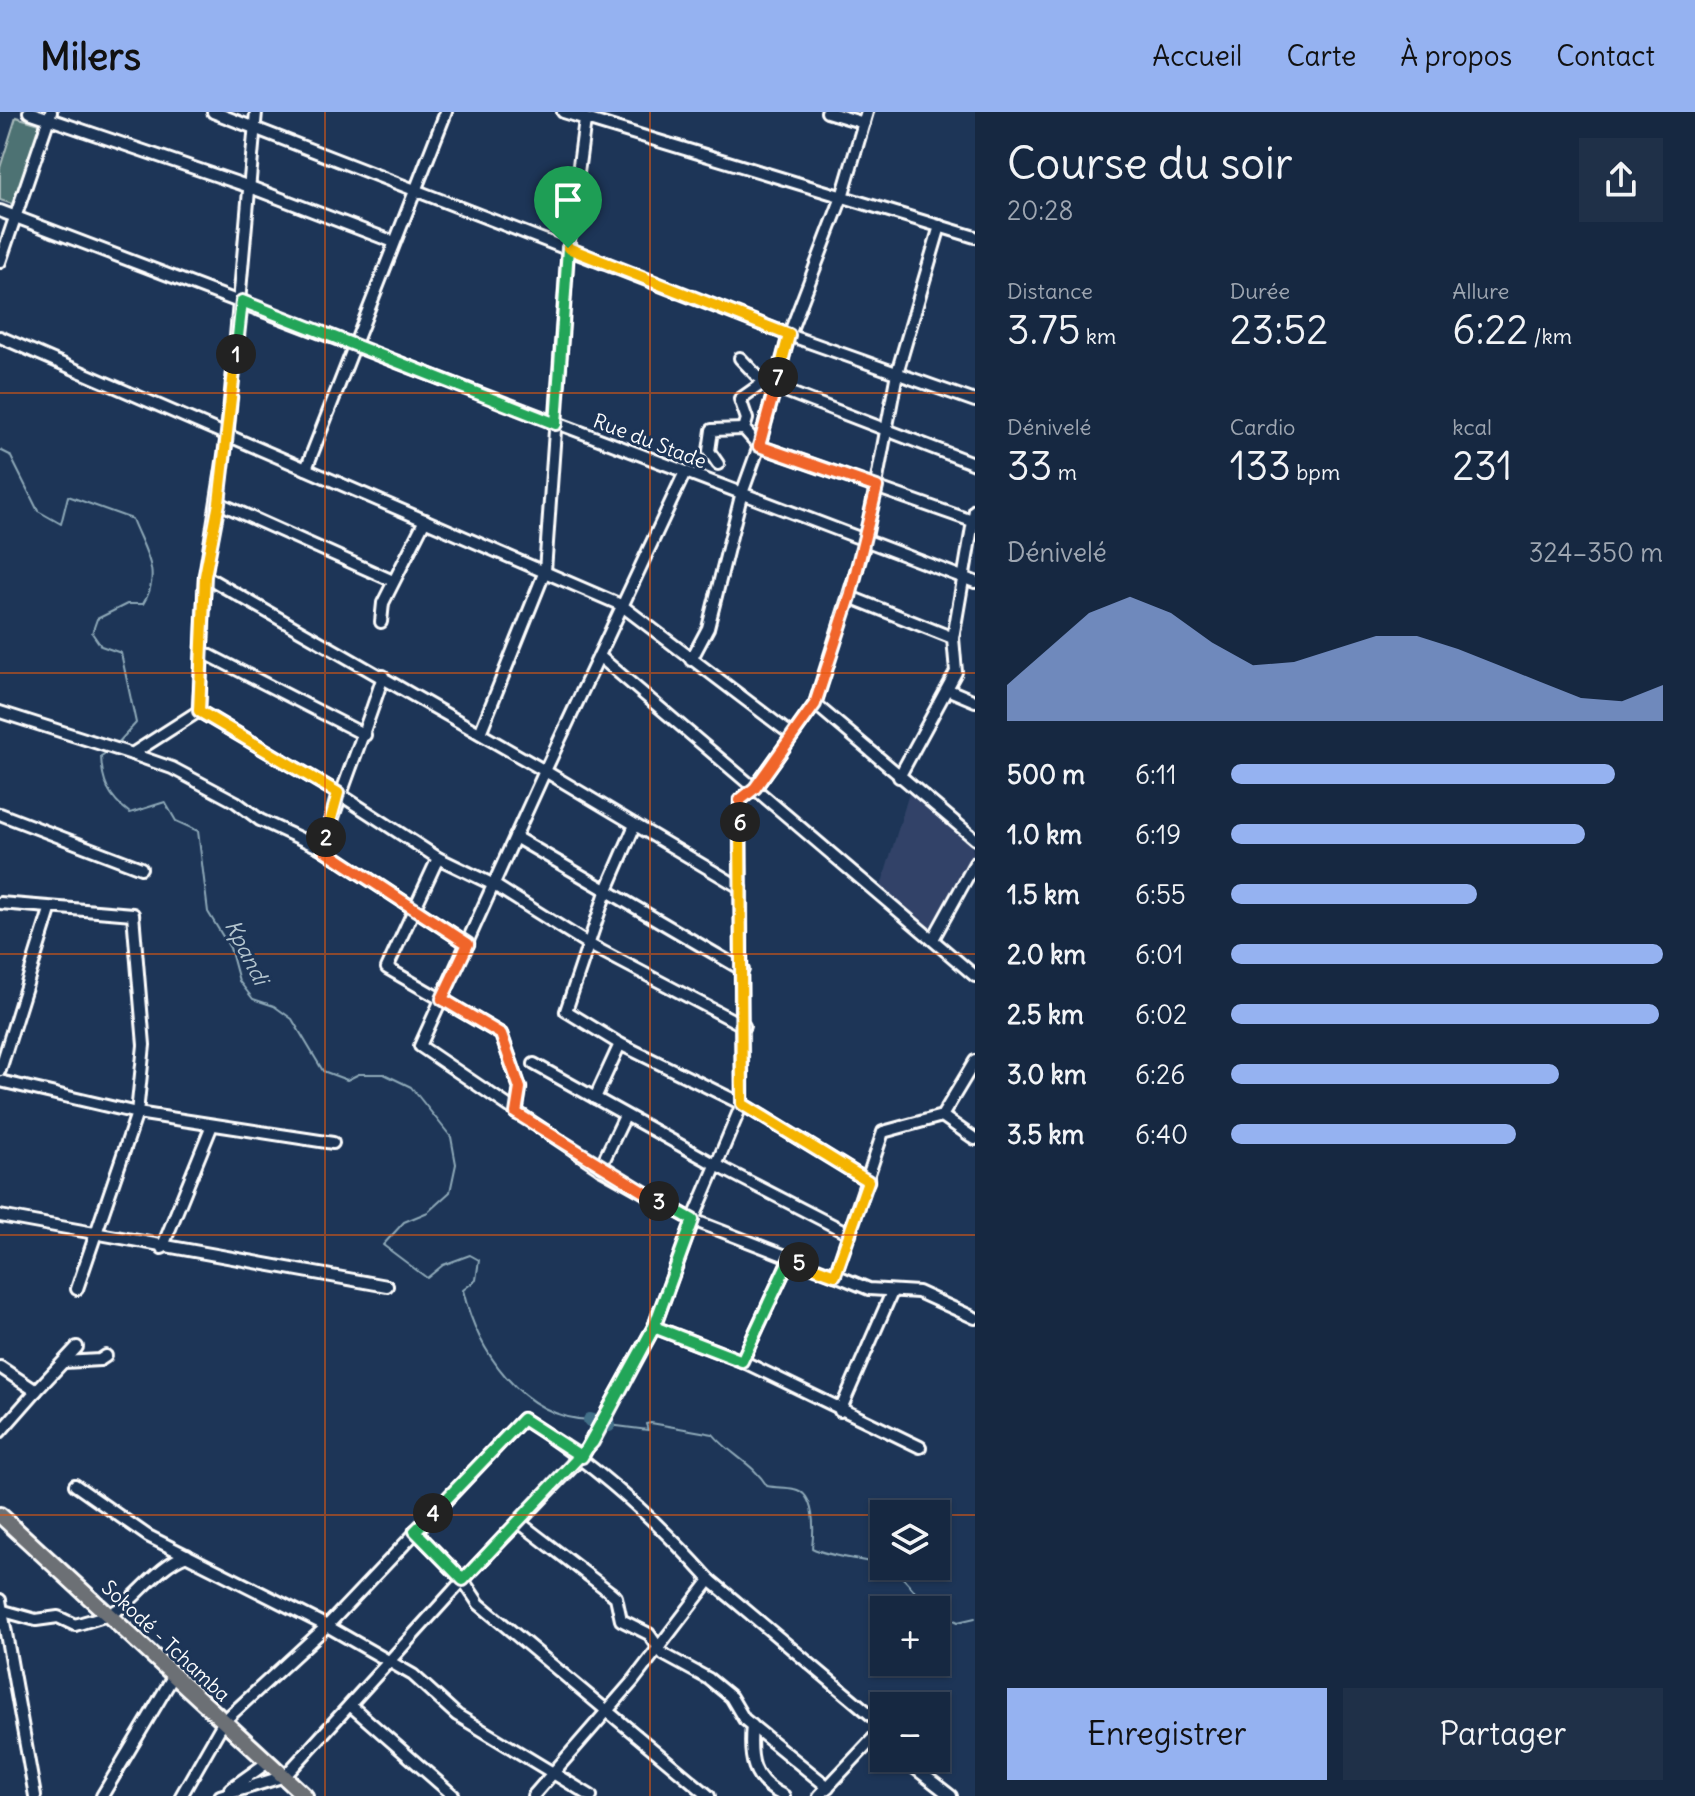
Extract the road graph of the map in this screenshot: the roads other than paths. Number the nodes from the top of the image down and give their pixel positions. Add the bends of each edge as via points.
1 (29, 112) edge
2 (213, 112) edge
3 (256, 112) edge
4 (446, 112) edge
5 (563, 112) edge
6 (827, 112) edge
7 (50, 115) edge
8 (865, 118) edge
9 (585, 120) junction
10 (255, 128) junction
11 (250, 187) junction
12 (414, 187) junction
13 (842, 197) junction
14 (0, 211) edge
15 (16, 217) junction
16 (940, 226) junction
17 (975, 237) edge
18 (394, 242) junction
19 (568, 248) junction
20 (0, 262) edge
21 (242, 301) junction
22 (789, 335) junction
23 (0, 337) edge
24 (356, 346) junction
25 (740, 358) dead end
26 (897, 373) junction
27 (775, 387) junction
28 (975, 401) edge
29 (556, 424) junction
30 (744, 429) junction
31 (887, 429) junction
32 (227, 437) junction
33 (759, 446) junction
34 (718, 464) dead end
35 (975, 464) edge
36 (306, 469) junction
37 (684, 474) junction
38 (877, 487) junction
39 (741, 496) junction
40 (219, 503) junction
41 (974, 518) edge
42 (425, 520) junction
43 (865, 543) junction
44 (545, 571) junction
45 (205, 576) junction
46 (961, 577) junction
47 (393, 581) junction
48 (975, 582) edge
49 (850, 597) junction
50 (621, 605) junction
51 (381, 622) dead end
52 (953, 638) junction
53 (203, 652) junction
54 (599, 656) junction
55 (691, 660) junction
56 (383, 676) junction
57 (949, 690) junction
58 (975, 701) edge
59 (815, 704) junction
60 (199, 711) junction
61 (0, 712) edge
62 (480, 733) junction
63 (365, 735) junction
64 (792, 735) junction
65 (128, 753) junction
66 (545, 771) junction
67 (899, 777) junction
68 (755, 788) junction
69 (338, 793) junction
70 (0, 814) edge
71 (635, 825) junction
72 (515, 837) junction
73 (975, 839) edge
74 (323, 849) junction
75 (438, 858) junction
76 (975, 863) edge
77 (141, 868) dead end
78 (494, 885) junction
79 (741, 888) junction
80 (606, 892) junction
81 (0, 903) edge
82 (50, 910) junction
83 (414, 910) junction
84 (933, 939) junction
85 (468, 944) junction
86 (588, 944) junction
87 (743, 970) junction
88 (975, 976) edge
89 (442, 999) junction
90 (744, 1026) junction
91 (620, 1044) junction
92 (975, 1061) edge
93 (534, 1064) dead end
94 (0, 1070) edge
95 (0, 1081) edge
96 (595, 1098) junction
97 (742, 1104) junction
98 (137, 1113) junction
99 (516, 1113) junction
100 (625, 1116) junction
101 (942, 1116) junction
102 (212, 1125) junction
103 (975, 1139) edge
104 (333, 1143) dead end
105 (716, 1165) junction
106 (600, 1168) junction
107 (868, 1181) junction
108 (0, 1216) edge
109 (693, 1220) junction
110 (93, 1232) junction
111 (850, 1234) junction
112 (162, 1248) junction
113 (790, 1258) junction
114 (835, 1275) junction
115 (387, 1286) dead end
116 (77, 1289) dead end
117 (892, 1292) junction
118 (975, 1318) edge
119 (654, 1327) junction
120 (77, 1347) dead end
121 (106, 1356) dead end
122 (742, 1361) junction
123 (64, 1362) junction
124 (0, 1367) edge
125 (36, 1391) junction
126 (840, 1411) junction
127 (0, 1432) edge
128 (920, 1447) dead end
129 (582, 1457) junction
130 (75, 1485) dead end
131 (0, 1515) edge
132 (520, 1523) junction
133 (415, 1531) junction
134 (187, 1555) junction
135 (463, 1580) junction
136 (710, 1580) junction
137 (1, 1606) edge
138 (108, 1614) junction
139 (327, 1626) junction
140 (658, 1649) junction
141 (389, 1662) junction
142 (174, 1675) junction
143 (350, 1705) junction
144 (607, 1710) junction
145 (870, 1715) edge
146 (224, 1721) junction
147 (752, 1725) junction
148 (870, 1749) edge
149 (268, 1762) junction
150 (920, 1772) edge
151 (552, 1775) junction
152 (285, 1776) junction
153 (828, 1787) junction
154 (35, 1796) edge
155 (102, 1796) edge
156 (181, 1796) edge
157 (219, 1796) edge
158 (305, 1796) edge
159 (454, 1796) edge
160 (533, 1796) edge
161 (591, 1796) edge
162 (709, 1796) edge
163 (784, 1796) edge
164 (819, 1796) edge
165 (951, 1796) edge

1 - 7 street
2 - 10 street
3 - 10 street
4 - 12 street
5 - 9 street
6 - 8 street
7 - 11 street
7 - 15 street
8 - 13 street
9 - 13 street
9 - 19 street
10 - 11 street
10 - 12 street
11 - 18 street
11 - 21 street
12 - 18 street
12 - 19 street
13 - 16 street
13 - 22 street
14 - 15 street, Rue du Stade
15 - 20 street
15 - 21 street, Rue du Stade
16 - 17 street
16 - 26 street
18 - 24 street
19 - 22 street
19 - 29 street
21 - 24 street, Rue du Stade
21 - 32 street
22 - 26 street
22 - 27 street
23 - 32 street
24 - 29 street, Rue du Stade
24 - 36 street
25 - 27 street
26 - 28 street
26 - 31 street
27 - 30 street via 760,385 740,399 747,419
27 - 31 street
27 - 33 street
29 - 37 street, Rue du Stade
29 - 44 street
30 - 33 street
30 - 34 street via 712,430 709,451
31 - 35 street
31 - 38 street
32 - 36 street
32 - 40 street
33 - 38 street
33 - 39 street
36 - 42 street
37 - 39 street, Rue du Stade
37 - 50 street
38 - 41 street
38 - 43 street
39 - 43 street, Rue du Stade
39 - 55 street via 708,628
40 - 45 street
40 - 47 street
41 - 46 street
42 - 44 street
42 - 47 street
43 - 46 street, Rue du Stade
43 - 49 street
44 - 50 street
44 - 62 street
45 - 53 street
45 - 56 street
46 - 48 street, Rue du Stade
46 - 52 street
47 - 51 street
49 - 52 street
49 - 59 street
50 - 54 street
50 - 55 street
52 - 57 street via 956,672
53 - 60 street
53 - 63 street
54 - 66 street
54 - 68 street
55 - 64 street
56 - 62 street
56 - 63 street
57 - 58 street
57 - 67 street
59 - 64 street
59 - 67 street
60 - 65 street
60 - 69 street
61 - 65 street
62 - 66 street
63 - 69 street
64 - 68 street
65 - 74 street via 172,768 260,820
66 - 71 street
66 - 72 street
67 - 73 street
68 - 79 street via 740,800
68 - 84 street
69 - 74 street
69 - 75 street
70 - 77 street
71 - 79 street
71 - 80 street
72 - 78 street
72 - 80 street
74 - 83 street
75 - 78 street
75 - 83 street
76 - 84 street
78 - 85 street
78 - 86 street
79 - 87 street
80 - 86 street
80 - 87 street
81 - 82 street
82 - 94 street
82 - 98 street via 133,914 144,1045
83 - 85 street
83 - 89 street via 387,968
84 - 88 street
85 - 89 street
86 - 90 street
86 - 91 street via 566,1011
87 - 90 street
89 - 99 street via 501,1034 520,1088
89 - 99 street via 420,1046
90 - 97 street
91 - 96 street
91 - 97 street
92 - 101 street
93 - 96 street
95 - 98 street
96 - 100 street
97 - 105 street
97 - 107 street
98 - 102 street
98 - 110 street
99 - 106 street
100 - 105 street
100 - 106 street
101 - 103 street
101 - 107 street via 883,1132
102 - 104 street
102 - 112 street
105 - 109 street
105 - 111 street
106 - 109 street
107 - 111 street
108 - 110 street
109 - 113 street
109 - 119 street
110 - 112 street
110 - 116 street
111 - 114 street
112 - 115 street
113 - 114 street
113 - 122 street
114 - 117 street
117 - 118 street via 918,1292
117 - 126 street
119 - 122 street
119 - 129 street
120 - 123 street
121 - 123 street
122 - 126 street
123 - 125 street
124 - 125 street
125 - 127 street
126 - 128 street
129 - 132 street
129 - 133 street via 523,1419
129 - 136 street via 674,1539
130 - 134 street via 148,1536
131 - 138 main road, Sokodé - Tchamba
132 - 135 street
132 - 140 street via 616,1597 621,1620 649,1634
133 - 135 street
133 - 139 street
134 - 138 street
134 - 139 street
135 - 141 street
135 - 144 street via 479,1604
136 - 140 street
136 - 145 street
137 - 138 street via 36,1620 58,1617 75,1625
137 - 154 street
138 - 142 main road, Sokodé - Tchamba
139 - 141 street
139 - 146 street
140 - 144 street
140 - 147 street via 709,1679
141 - 143 street
141 - 151 street via 413,1675 457,1715
142 - 146 main road, Sokodé - Tchamba
142 - 155 street
143 - 152 street
143 - 159 street
144 - 151 street
144 - 162 street
146 - 149 main road, Sokodé - Tchamba
146 - 156 street
147 - 153 street
147 - 163 street via 753,1770
148 - 153 street
149 - 152 main road, Sokodé - Tchamba
149 - 157 street
150 - 165 street
151 - 160 street
151 - 161 street
152 - 157 street
152 - 158 main road, Sokodé - Tchamba
153 - 164 street

